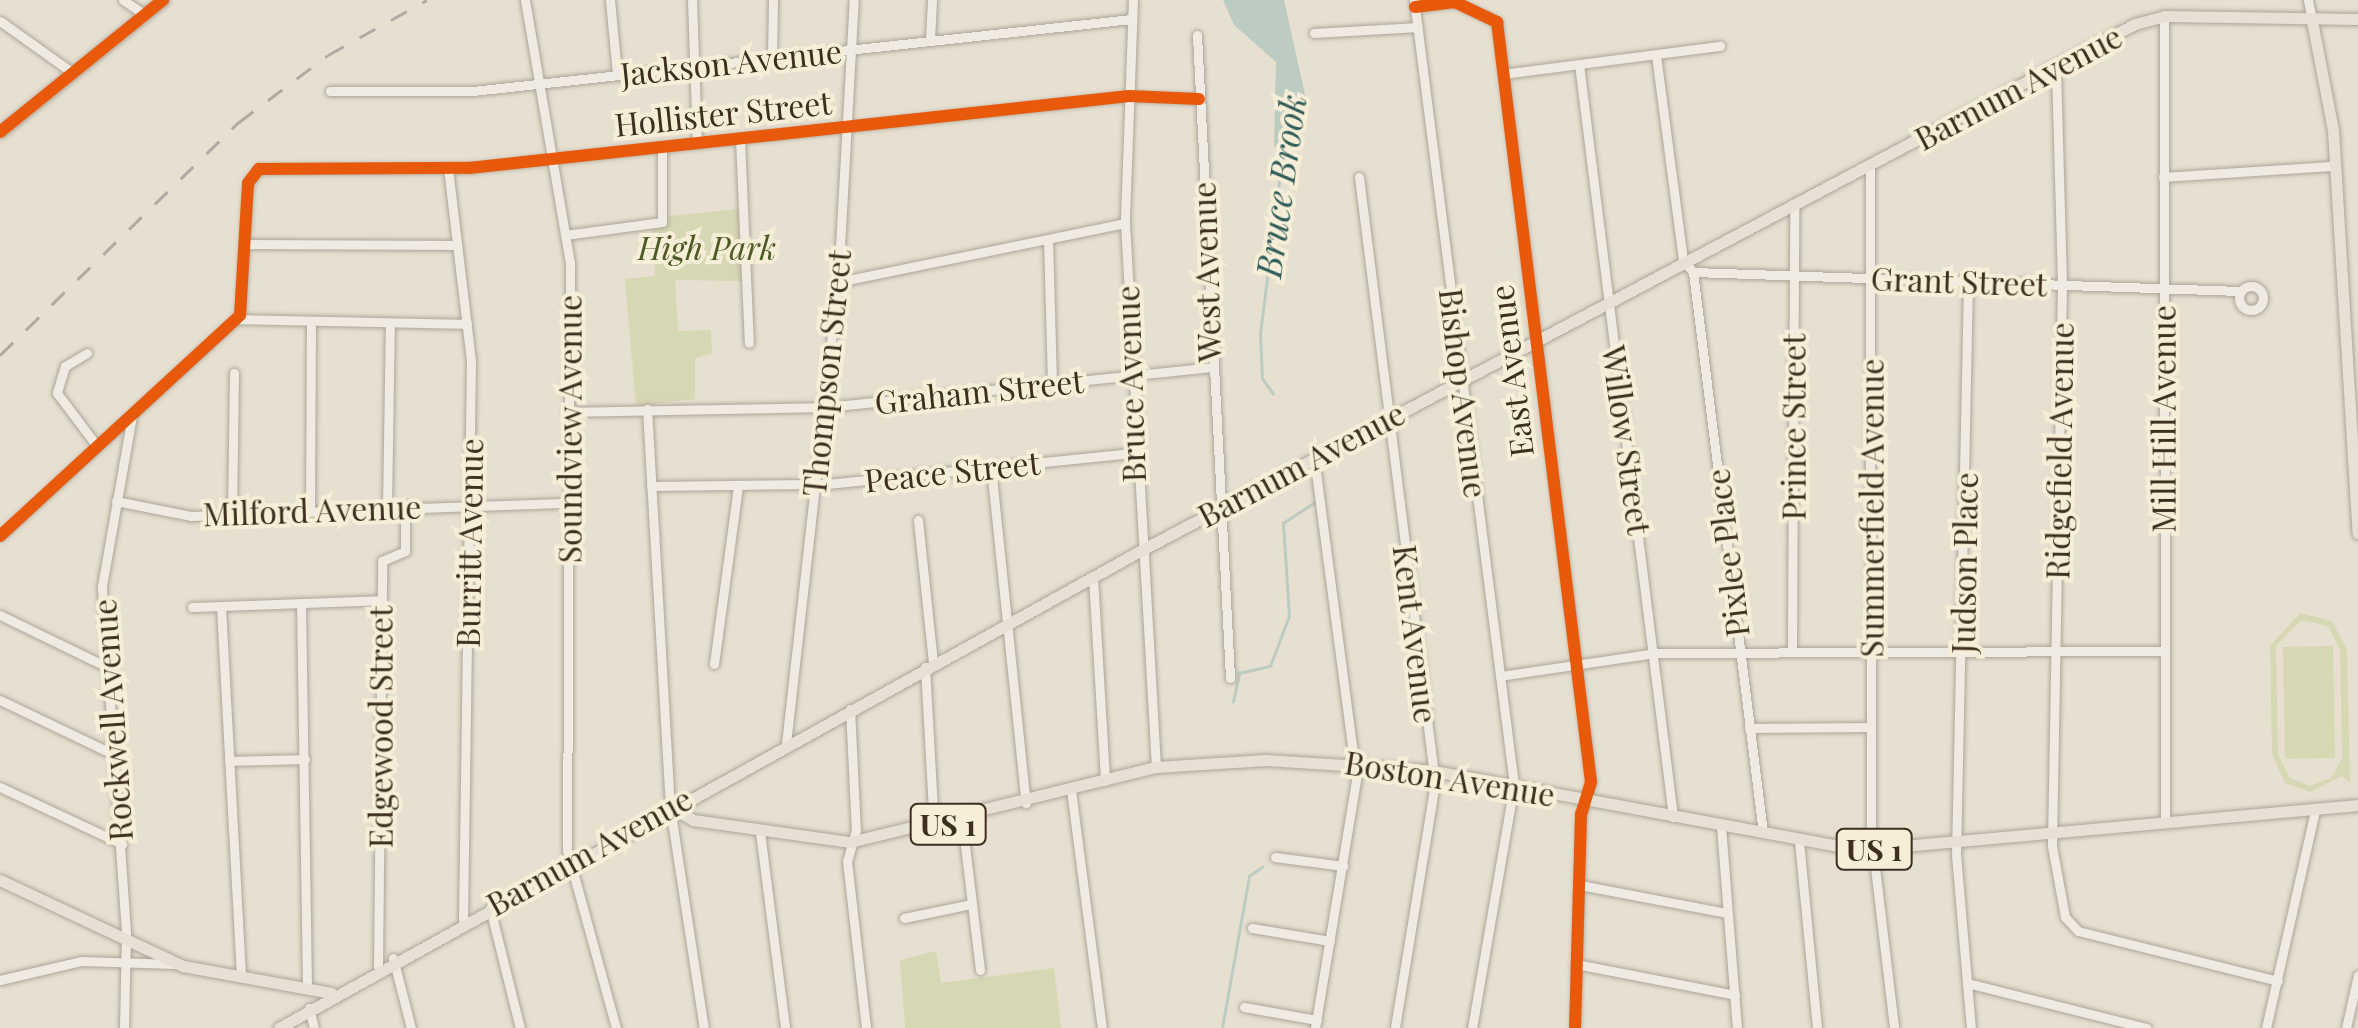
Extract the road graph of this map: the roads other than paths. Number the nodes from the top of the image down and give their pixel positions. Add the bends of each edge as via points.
1 (124, 0) edge
2 (163, 0) edge
3 (526, 0) edge
4 (610, 0) edge
5 (692, 0) edge
6 (773, 0) edge
7 (854, 0) edge
8 (932, 0) edge
9 (1133, 0) edge
10 (2308, 0) edge
11 (1415, 4) edge
12 (145, 15) junction
13 (2164, 16) junction
14 (1132, 19) junction
15 (2358, 19) edge
16 (2312, 20) junction
17 (0, 21) edge
18 (1418, 27) junction
19 (1314, 33) dead end
20 (1197, 36) dead end
21 (930, 40) junction
22 (1720, 46) dead end
23 (851, 49) junction
24 (1656, 55) junction
25 (772, 58) junction
26 (1580, 64) junction
27 (694, 66) junction
28 (2056, 69) junction
29 (73, 73) junction
30 (617, 74) junction
31 (1503, 74) junction
32 (540, 83) junction
33 (330, 90) dead end
34 (1129, 96) junction
35 (1199, 98) junction
36 (846, 127) junction
37 (0, 132) edge
38 (740, 140) junction
39 (697, 144) junction
40 (662, 148) junction
41 (550, 160) junction
42 (1870, 166) junction
43 (2335, 166) junction
44 (448, 168) junction
45 (1359, 177) dead end
46 (2163, 177) junction
47 (1794, 204) junction
48 (1125, 223) junction
49 (565, 235) junction
50 (1048, 239) junction
51 (248, 244) junction
52 (457, 246) junction
53 (1683, 260) junction
54 (1693, 272) junction
55 (1793, 276) junction
56 (1871, 278) junction
57 (838, 282) junction
58 (1968, 283) junction
59 (2062, 284) junction
60 (2164, 284) junction
61 (2342, 289) junction
62 (2358, 289) edge
63 (2240, 291) dead end
64 (1608, 301) junction
65 (236, 318) junction
66 (311, 324) junction
67 (390, 324) junction
68 (467, 324) junction
69 (1534, 341) junction
70 (749, 343) dead end
71 (87, 353) dead end
72 (1210, 367) junction
73 (234, 372) dead end
74 (1130, 375) junction
75 (1462, 378) junction
76 (1052, 383) junction
77 (826, 407) junction
78 (647, 409) junction
79 (568, 412) junction
80 (132, 416) junction
81 (2354, 416) edge
82 (1388, 418) junction
83 (97, 446) junction
84 (1132, 453) junction
85 (1314, 457) junction
86 (991, 467) junction
87 (816, 484) junction
88 (651, 486) junction
89 (738, 487) junction
90 (116, 501) junction
91 (470, 503) junction
92 (568, 503) junction
93 (405, 506) junction
94 (387, 508) junction
95 (1218, 509) junction
96 (310, 511) junction
97 (232, 515) junction
98 (918, 520) dead end
99 (2358, 533) edge
100 (0, 536) edge
101 (1140, 551) junction
102 (1092, 577) junction
103 (381, 600) junction
104 (301, 604) junction
105 (192, 607) dead end
106 (220, 607) junction
107 (0, 614) edge
108 (1007, 625) junction
109 (1792, 649) junction
110 (1738, 650) junction
111 (2056, 650) junction
112 (1870, 651) junction
113 (1963, 651) junction
114 (2162, 651) junction
115 (1655, 653) junction
116 (714, 664) dead end
117 (929, 665) junction
118 (108, 666) junction
119 (1576, 667) junction
120 (1500, 676) junction
121 (1230, 678) dead end
122 (0, 700) edge
123 (850, 709) junction
124 (1749, 728) junction
125 (1870, 728) junction
126 (786, 744) junction
127 (116, 755) junction
128 (304, 758) junction
129 (1357, 760) junction
130 (228, 762) junction
131 (1156, 767) junction
132 (1434, 770) junction
133 (1106, 781) junction
134 (1514, 785) junction
135 (0, 786) edge
136 (1072, 790) junction
137 (1586, 800) junction
138 (1026, 803) junction
139 (2358, 805) edge
140 (670, 807) junction
141 (2315, 810) junction
142 (1673, 817) junction
143 (962, 821) junction
144 (2164, 822) junction
145 (1721, 826) junction
146 (934, 828) junction
147 (760, 832) junction
148 (1763, 833) junction
149 (2054, 833) junction
150 (850, 842) junction
151 (1799, 842) junction
152 (1959, 842) junction
153 (122, 844) junction
154 (1875, 849) junction
155 (1275, 857) dead end
156 (573, 860) junction
157 (1343, 866) junction
158 (0, 880) edge
159 (1580, 885) junction
160 (971, 904) junction
161 (489, 906) junction
162 (1727, 913) junction
163 (904, 918) dead end
164 (464, 919) junction
165 (1252, 928) dead end
166 (126, 940) junction
167 (1330, 942) junction
168 (394, 958) junction
169 (124, 964) junction
170 (177, 964) junction
171 (1576, 964) junction
172 (378, 966) junction
173 (980, 970) dead end
174 (2358, 974) edge
175 (241, 977) junction
176 (0, 980) edge
177 (2278, 981) junction
178 (1967, 983) junction
179 (308, 984) junction
180 (332, 993) junction
181 (1735, 995) junction
182 (1244, 1007) dead end
183 (309, 1008) junction
184 (1316, 1024) edge
185 (1472, 1027) edge
186 (124, 1028) edge
187 (279, 1028) edge
188 (314, 1028) edge
189 (411, 1028) edge
190 (520, 1028) edge
191 (616, 1028) edge
192 (704, 1028) edge
193 (785, 1028) edge
194 (866, 1028) edge
195 (1102, 1028) edge
196 (1394, 1028) edge
197 (1484, 1028) edge
198 (1574, 1028) edge
199 (1737, 1028) edge
200 (1816, 1028) edge
201 (1894, 1028) edge
202 (1972, 1028) edge
203 (2146, 1028) edge
204 (2266, 1028) edge
205 (2346, 1028) edge

1 - 12 street
2 - 12 main road
3 - 32 street, Soundview Avenue
4 - 30 street
5 - 27 street
6 - 25 street
7 - 23 street, Thompson Street
8 - 21 street
9 - 14 street, Bruce Avenue
10 - 16 street
11 - 18 street, Bishop Avenue
11 - 31 street, East Avenue via 1451,2 1491,12
12 - 29 main road
13 - 16 main road, Barnum Avenue
13 - 28 main road, Barnum Avenue
13 - 46 street, Mill Hill Avenue
14 - 21 street, Jackson Avenue
14 - 34 street, Bruce Avenue
15 - 16 main road, Barnum Avenue
16 - 43 main road
17 - 29 street
18 - 19 street
18 - 75 street, Bishop Avenue
20 - 35 street, West Avenue
21 - 23 street, Jackson Avenue
22 - 24 street
23 - 25 street, Jackson Avenue
23 - 36 street, Thompson Street
24 - 26 street
24 - 53 street
25 - 27 street, Jackson Avenue
26 - 31 street
26 - 64 street, Willow Street
27 - 30 street, Jackson Avenue
27 - 39 street
28 - 42 main road, Barnum Avenue
28 - 59 street, Ridgefield Avenue
29 - 37 main road
30 - 32 street, Jackson Avenue
31 - 69 street, East Avenue
32 - 33 street, Jackson Avenue
32 - 41 street, Soundview Avenue
34 - 35 street, Hollister Street
34 - 36 street, Hollister Street
34 - 48 street, Bruce Avenue
35 - 72 street, West Avenue
36 - 38 street, Hollister Street
36 - 57 street, Thompson Street
38 - 39 street, Hollister Street
38 - 70 street
39 - 40 street, Hollister Street
40 - 41 street, Hollister Street
40 - 49 street via 662,222
41 - 44 street, Hollister Street
41 - 49 street, Soundview Avenue
42 - 47 main road, Barnum Avenue
42 - 56 street, Summerfield Avenue
43 - 46 street
43 - 61 main road
44 - 51 street, Hollister Street via 253,173
44 - 52 street, Burritt Avenue
45 - 82 street, Kent Avenue
46 - 60 street, Mill Hill Avenue
47 - 53 main road, Barnum Avenue
47 - 55 street, Prince Street
48 - 50 street
48 - 74 street, Bruce Avenue
49 - 79 street, Soundview Avenue
50 - 57 street
50 - 76 street
51 - 52 street
51 - 65 street via 247,296
52 - 68 street, Burritt Avenue
53 - 54 street
53 - 64 main road, Barnum Avenue
54 - 55 street, Grant Street
54 - 110 street, Pixlee Place
55 - 56 street, Grant Street
55 - 109 street, Prince Street
56 - 58 street, Grant Street
56 - 112 street, Summerfield Avenue
57 - 77 street, Thompson Street
58 - 59 street, Grant Street
58 - 113 street, Judson Place
59 - 60 street, Grant Street
59 - 111 street, Ridgefield Avenue
60 - 63 street, Grant Street
60 - 114 street, Mill Hill Avenue
61 - 62 main road
61 - 81 main road
64 - 69 main road, Barnum Avenue
64 - 115 street, Willow Street
65 - 66 street
65 - 80 street
66 - 67 street
66 - 96 street
67 - 68 street
67 - 94 street
68 - 91 street, Burritt Avenue
69 - 75 main road, Barnum Avenue
69 - 119 street, East Avenue
71 - 83 street via 68,362 56,389
72 - 74 street, Graham Street
72 - 95 street, West Avenue
73 - 97 street
74 - 76 street, Graham Street
74 - 84 street, Bruce Avenue
75 - 82 main road, Barnum Avenue
75 - 120 street, Bishop Avenue
76 - 77 street, Graham Street
77 - 78 street, Graham Street
77 - 87 street, Thompson Street
78 - 79 street, Graham Street
78 - 88 street
79 - 92 street, Soundview Avenue
80 - 83 street
80 - 90 street, Rockwell Avenue
81 - 99 main road
82 - 85 main road, Barnum Avenue
82 - 132 street, Kent Avenue
83 - 100 street
84 - 86 street, Peace Street
84 - 101 street, Bruce Avenue
85 - 95 main road, Barnum Avenue
85 - 129 street
86 - 87 street, Peace Street
86 - 108 street
87 - 89 street, Peace Street
87 - 126 street, Thompson Street
88 - 89 street, Peace Street
88 - 140 street
89 - 116 street
90 - 97 street, Milford Avenue
90 - 118 street, Rockwell Avenue via 102,574
91 - 92 street, Milford Avenue
91 - 93 street, Milford Avenue
91 - 164 street, Burritt Avenue
92 - 156 street, Soundview Avenue
93 - 94 street, Milford Avenue
93 - 103 street, Edgewood Street via 405,551 382,560
94 - 96 street, Milford Avenue
95 - 101 main road, Barnum Avenue
95 - 121 street, West Avenue
96 - 97 street, Milford Avenue
98 - 117 street
101 - 102 main road, Barnum Avenue
101 - 131 street, Bruce Avenue
102 - 108 main road, Barnum Avenue
102 - 133 street
103 - 104 street
103 - 172 street, Edgewood Street
104 - 106 street
104 - 128 street
105 - 106 street
106 - 130 street
107 - 118 street
108 - 117 main road, Barnum Avenue
108 - 138 street
109 - 110 street
109 - 112 street
110 - 115 street
110 - 124 street, Pixlee Place
111 - 113 street
111 - 114 street
111 - 149 street, Ridgefield Avenue
112 - 113 street
112 - 125 street, Summerfield Avenue
113 - 152 street, Judson Place
114 - 144 street, Mill Hill Avenue
115 - 119 street
115 - 142 street, Willow Street
117 - 123 main road, Barnum Avenue
117 - 146 street
118 - 127 street, Rockwell Avenue
119 - 120 street
119 - 137 street, East Avenue
120 - 134 street, Bishop Avenue
122 - 127 street
123 - 126 main road, Barnum Avenue
123 - 150 street
124 - 125 street
124 - 148 street, Pixlee Place
125 - 154 street, Summerfield Avenue
126 - 140 main road, Barnum Avenue
127 - 153 street, Rockwell Avenue
128 - 130 street
128 - 179 street
129 - 131 main road, Boston Avenue / US 1
129 - 132 main road, Boston Avenue / US 1
129 - 157 street
130 - 175 street
131 - 133 main road, Boston Avenue / US 1
132 - 134 main road, Boston Avenue / US 1
132 - 196 street, Kent Avenue
133 - 136 main road, Boston Avenue / US 1
134 - 137 main road, Boston Avenue / US 1
134 - 185 street, Bishop Avenue
135 - 153 street
136 - 138 main road, Boston Avenue / US 1
136 - 195 street
137 - 142 main road, Boston Avenue / US 1
137 - 159 street, East Avenue
138 - 143 main road, Boston Avenue / US 1
139 - 141 main road, Boston Avenue / US 1
140 - 147 main road, Boston Avenue / US 1
140 - 156 main road, Barnum Avenue
140 - 192 street
141 - 144 main road, Boston Avenue / US 1
141 - 177 street
142 - 145 main road, Boston Avenue / US 1
143 - 146 main road, Boston Avenue / US 1
143 - 160 street
144 - 149 main road, Boston Avenue / US 1
145 - 148 main road, Boston Avenue / US 1
145 - 162 street
146 - 150 main road, Boston Avenue / US 1
147 - 150 main road, Boston Avenue / US 1
147 - 193 street
148 - 151 main road, Boston Avenue / US 1
149 - 152 main road, Boston Avenue / US 1
149 - 177 street, Ridgefield Avenue via 2069,926
150 - 194 street
151 - 154 main road, Boston Avenue / US 1
151 - 200 street
152 - 154 main road, Boston Avenue / US 1
152 - 178 street, Judson Place
153 - 166 street, Rockwell Avenue
154 - 201 street, Summerfield Avenue
155 - 157 street
156 - 161 main road, Barnum Avenue
156 - 191 street, Soundview Avenue
157 - 167 street
158 - 166 main road
159 - 162 street
159 - 171 street, East Avenue
160 - 163 street
160 - 173 street
161 - 164 main road, Barnum Avenue
161 - 190 street
162 - 181 street
164 - 168 main road, Barnum Avenue
165 - 167 street
166 - 169 street, Rockwell Avenue
166 - 170 main road
167 - 184 street
168 - 172 main road, Barnum Avenue
168 - 189 street
169 - 170 street
169 - 176 street via 74,962
169 - 186 street, Rockwell Avenue
170 - 175 main road
171 - 181 street
171 - 198 street, East Avenue
172 - 180 main road, Barnum Avenue
174 - 205 street
175 - 179 main road
177 - 204 street
178 - 202 street, Judson Place
178 - 203 street
179 - 180 main road
180 - 183 main road, Barnum Avenue
181 - 199 street
182 - 184 street
183 - 187 main road, Barnum Avenue
183 - 188 street
185 - 197 street

